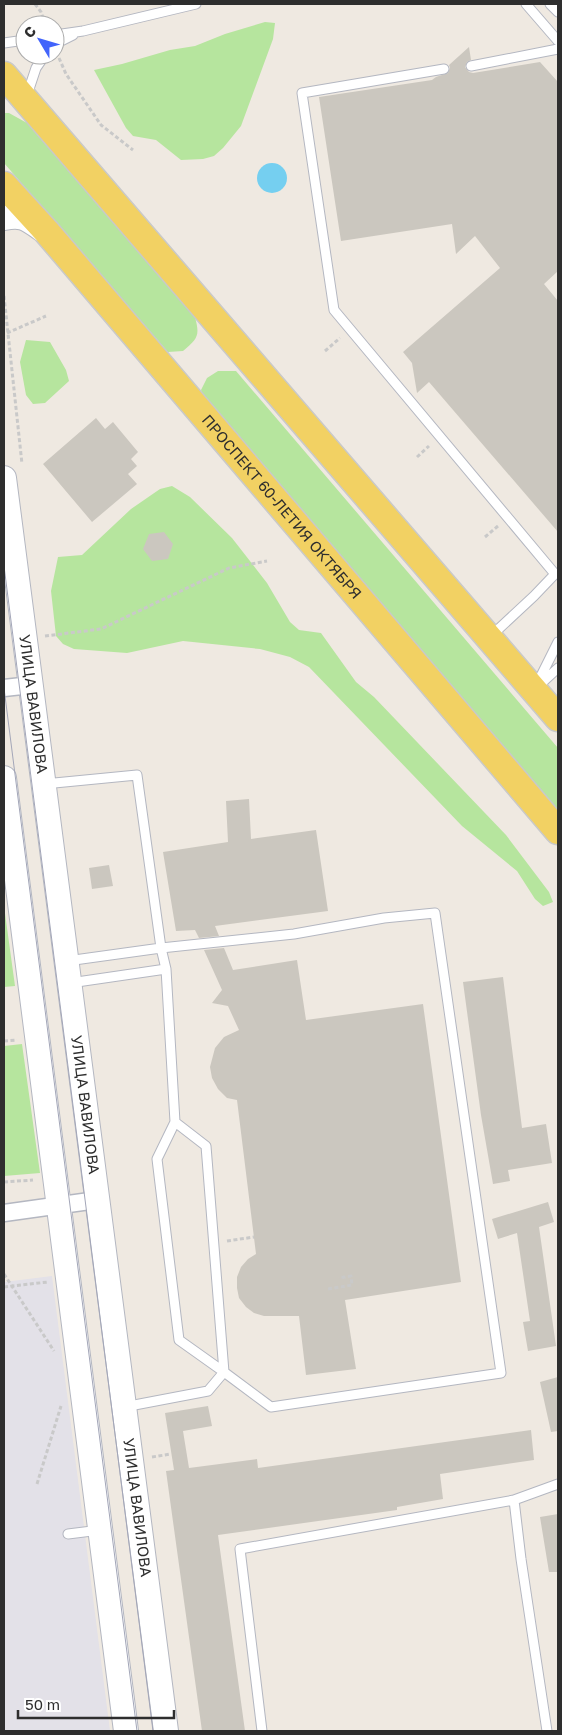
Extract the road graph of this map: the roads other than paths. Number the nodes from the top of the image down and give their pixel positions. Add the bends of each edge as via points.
1 (196, 4) edge
2 (526, 4) edge
3 (550, 4) edge
4 (558, 12) edge
5 (83, 31) junction
6 (65, 34) edge
7 (65, 39) edge
8 (558, 41) edge
9 (558, 49) edge
10 (38, 65) edge
11 (472, 66) dead end
12 (444, 69) dead end
13 (4, 76) edge
14 (26, 100) junction
15 (4, 185) edge
16 (4, 218) edge
17 (46, 231) junction
18 (4, 478) edge
19 (557, 573) edge
20 (489, 637) junction
21 (558, 642) edge
22 (558, 668) edge
23 (31, 685) junction
24 (4, 688) edge
25 (534, 690) junction
26 (558, 718) edge
27 (4, 778) edge
28 (44, 784) junction
29 (558, 830) edge
30 (161, 948) junction
31 (166, 969) junction
32 (68, 972) junction
33 (176, 1122) junction
34 (97, 1200) junction
35 (59, 1206) junction
36 (4, 1213) edge
37 (224, 1372) junction
38 (124, 1407) junction
39 (558, 1484) edge
40 (514, 1500) junction
41 (100, 1530) junction
42 (68, 1534) dead end
43 (126, 1731) edge
44 (166, 1731) edge
45 (262, 1731) edge
46 (547, 1731) edge

1 - 5 lane
2 - 8 lane
3 - 4 lane
5 - 6 lane
5 - 7 lane
9 - 11 lane
10 - 14 lane
12 - 19 lane via 302,93 334,310
13 - 14 main road
14 - 20 main road
15 - 17 main road, ПРОСПЕКТ 60-ЛЕТИЯ ОКТЯБРЯ
16 - 17 main road via 17,216
17 - 29 main road, ПРОСПЕКТ 60-ЛЕТИЯ ОКТЯБРЯ
18 - 23 main road, УЛИЦА ВАВИЛОВА
19 - 20 lane
20 - 25 main road
21 - 25 lane
22 - 25 lane
23 - 24 street
23 - 28 main road, УЛИЦА ВАВИЛОВА
25 - 26 main road
27 - 35 main road
28 - 30 lane via 138,776
28 - 32 main road, УЛИЦА ВАВИЛОВА
30 - 31 lane
30 - 32 lane
30 - 37 lane via 294,934 384,918 435,913 501,1373 271,1406
31 - 32 lane
31 - 33 lane
32 - 34 main road, УЛИЦА ВАВИЛОВА
33 - 37 lane via 206,1146
33 - 37 lane via 157,1159 179,1340
34 - 35 street
34 - 38 main road, УЛИЦА ВАВИЛОВА
35 - 36 street
35 - 41 main road
37 - 38 lane via 208,1391
38 - 44 main road, УЛИЦА ВАВИЛОВА
39 - 40 lane
40 - 45 lane via 240,1549
40 - 46 lane
41 - 42 lane
41 - 43 main road

